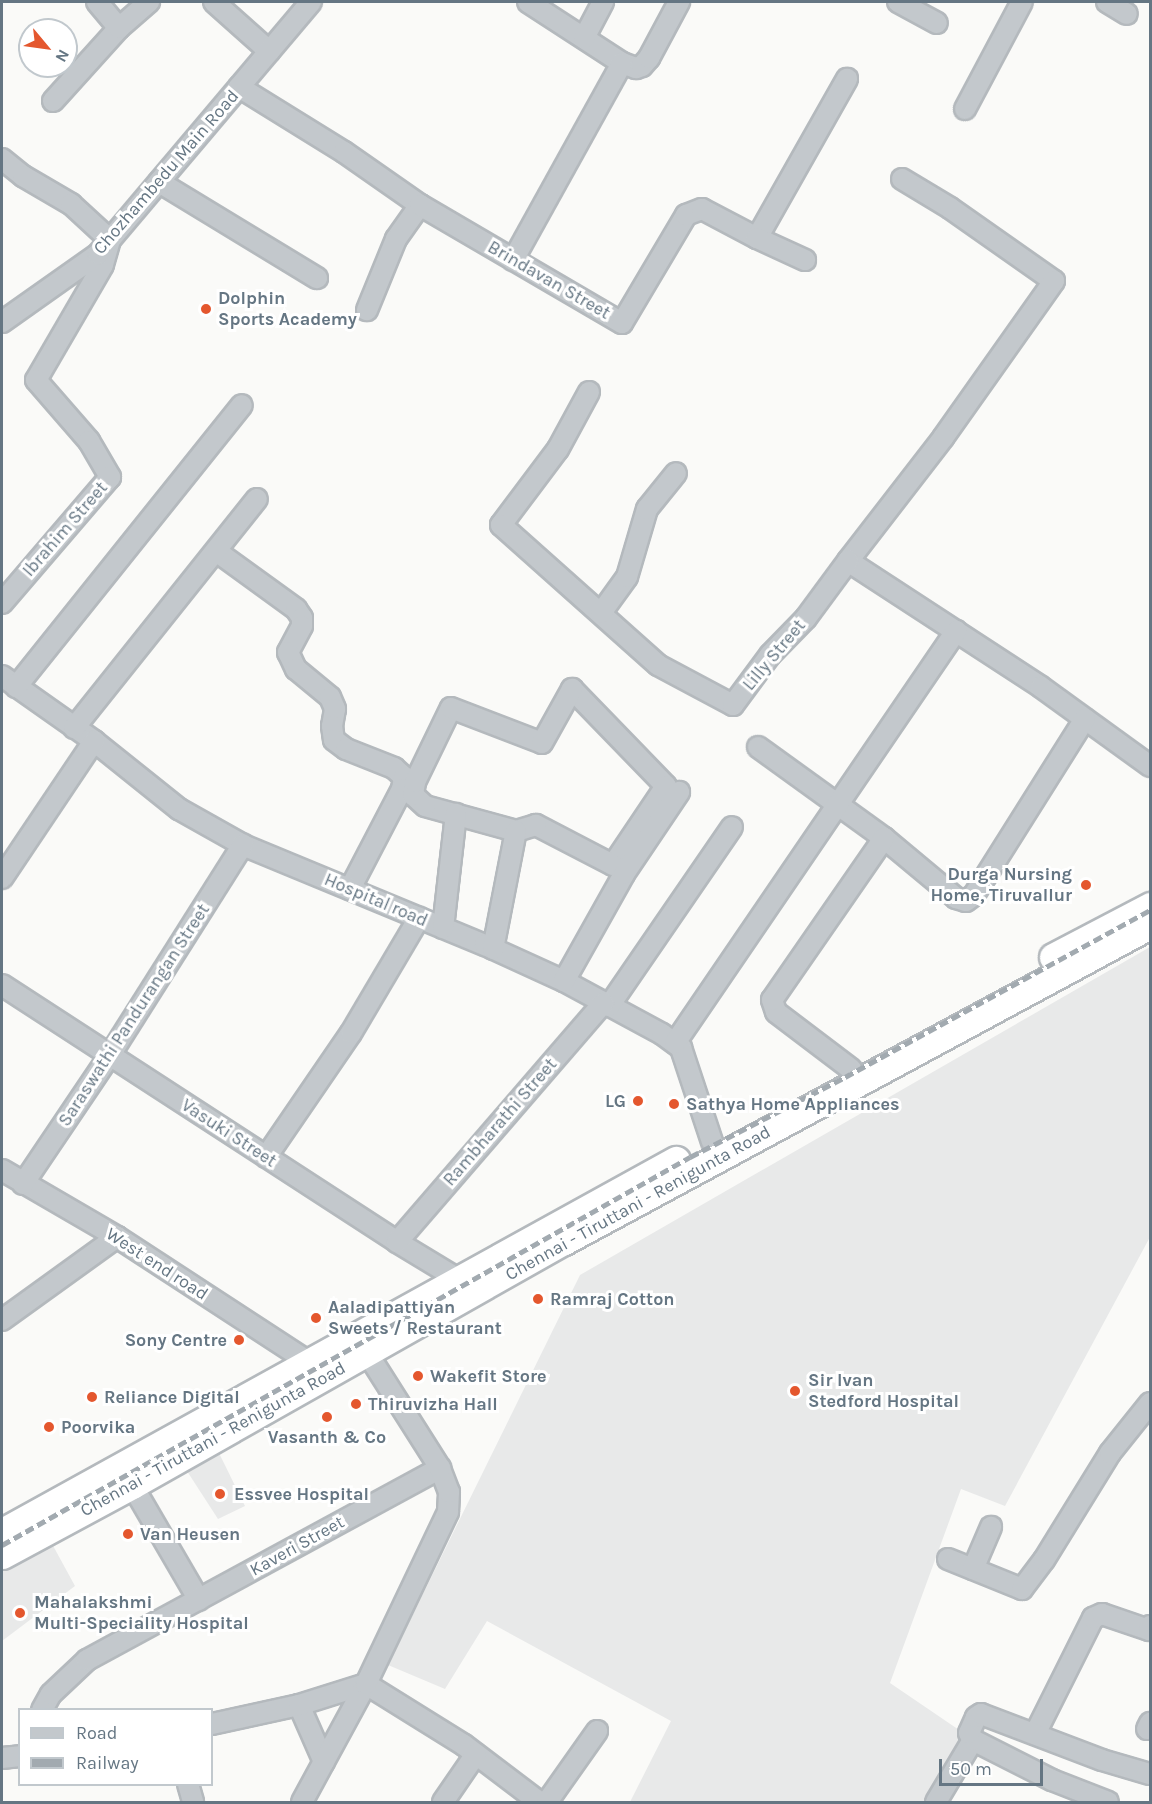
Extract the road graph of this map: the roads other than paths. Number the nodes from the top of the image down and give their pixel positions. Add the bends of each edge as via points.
1 (98, 2) edge
2 (149, 2) edge
3 (214, 2) edge
4 (311, 2) edge
5 (528, 2) edge
6 (603, 2) edge
7 (679, 2) edge
8 (898, 2) edge
9 (1022, 2) edge
10 (1107, 2) edge
11 (1127, 14) dead end
12 (937, 23) dead end
13 (119, 28) junction
14 (584, 38) junction
15 (269, 51) junction
16 (622, 63) junction
17 (847, 79) dead end
18 (239, 87) junction
19 (53, 101) dead end
20 (965, 109) dead end
21 (5, 168) edge
22 (902, 179) dead end
23 (159, 182) junction
24 (420, 205) junction
25 (757, 238) junction
26 (110, 240) junction
27 (513, 260) junction
28 (805, 260) dead end
29 (317, 278) dead end
30 (367, 310) dead end
31 (2, 322) edge
32 (589, 392) dead end
33 (242, 405) dead end
34 (676, 473) dead end
35 (257, 499) dead end
36 (216, 551) junction
37 (848, 561) junction
38 (2, 603) edge
39 (601, 613) junction
40 (956, 631) junction
41 (9, 681) edge
42 (1086, 720) junction
43 (74, 728) junction
44 (94, 741) junction
45 (758, 747) dead end
46 (1150, 766) edge
47 (679, 792) dead end
48 (839, 806) junction
49 (456, 814) junction
50 (732, 827) dead end
51 (516, 831) junction
52 (884, 838) junction
53 (243, 845) junction
54 (2, 878) edge
55 (350, 890) junction
56 (1150, 906) edge
57 (419, 918) junction
58 (444, 918) junction
59 (1150, 925) edge
60 (494, 939) junction
61 (564, 981) junction
62 (2, 985) edge
63 (606, 1005) junction
64 (675, 1043) junction
65 (110, 1055) junction
66 (851, 1069) junction
67 (712, 1142) junction
68 (266, 1157) junction
69 (2, 1170) edge
70 (23, 1184) junction
71 (117, 1237) junction
72 (397, 1242) junction
73 (464, 1287) junction
74 (2, 1320) edge
75 (367, 1353) junction
76 (314, 1372) junction
77 (1150, 1403) edge
78 (440, 1468) junction
79 (132, 1485) junction
80 (991, 1527) dead end
81 (2, 1532) edge
82 (2, 1555) edge
83 (948, 1559) dead end
84 (973, 1569) junction
85 (199, 1600) junction
86 (1150, 1629) edge
87 (366, 1684) junction
88 (299, 1705) junction
89 (43, 1708) edge
90 (213, 1724) edge
91 (597, 1731) dead end
92 (1035, 1734) junction
93 (973, 1740) junction
94 (476, 1754) junction
95 (18, 1756) edge
96 (2, 1758) edge
97 (324, 1762) junction
98 (1150, 1774) edge
99 (302, 1803) edge
100 (443, 1803) edge
101 (539, 1803) edge
102 (547, 1803) edge
103 (936, 1803) edge
104 (1108, 1803) edge

1 - 13 street
2 - 13 street
3 - 15 street
4 - 15 street, Chozhambedu Main Road
5 - 14 street
6 - 14 street
7 - 16 street via 642,66
8 - 12 street
9 - 20 street
10 - 11 street
13 - 19 street
14 - 16 street
15 - 18 street, Chozhambedu Main Road
16 - 27 street
17 - 25 street
18 - 23 street, Chozhambedu Main Road
18 - 24 street, Brindavan Street
21 - 26 street via 71,204
22 - 37 street via 1054,281 943,438
23 - 26 street, Chozhambedu Main Road
23 - 29 street
24 - 27 street, Brindavan Street
24 - 30 street via 396,239
25 - 27 street, Brindavan Street via 702,209 686,215 622,323
25 - 28 street
26 - 31 street, Chozhambedu Main Road via 98,255
26 - 38 street, Ibrahim Street via 103,265 36,380 89,441 110,477
32 - 39 street, Lilly Street via 558,449 501,525
33 - 41 street
34 - 39 street via 647,509 627,577
35 - 36 street
36 - 43 street
36 - 55 street via 297,609 302,626 288,652 296,669 330,698 335,709 332,735 338,744 394,768 404,777 402,789
37 - 39 street, Lilly Street via 733,705 658,665
37 - 40 street
40 - 42 street
40 - 48 street
41 - 43 street, Hospital road
42 - 46 street
42 - 52 street via 974,895 966,901 956,898
43 - 44 street, Hospital road
44 - 53 street, Hospital road via 180,809
44 - 54 street
45 - 48 street
47 - 61 street via 624,874
48 - 52 street
48 - 64 street
49 - 51 street
49 - 51 street via 425,806 413,795 415,782 451,708 542,743 572,689 666,786 613,865 536,825
49 - 58 street
50 - 63 street, Rambharathi Street
51 - 60 street
52 - 66 street via 772,999 776,1012
53 - 55 street, Hospital road
53 - 65 street, Saraswathi Pandurangan Street
55 - 57 street, Hospital road
56 - 66 highway, Chennai - Tiruttani - Renigunta Road
57 - 58 street, Hospital road
57 - 68 street via 351,1033
58 - 60 street, Hospital road
59 - 73 highway, Chennai - Tiruttani - Renigunta Road via 564,1241
60 - 61 street, Hospital road
61 - 63 street, Hospital road
62 - 65 street, Vasuki Street
63 - 64 street, Hospital road
63 - 72 street, Rambharathi Street
64 - 67 street via 688,1064
65 - 68 street, Vasuki Street
65 - 70 street, Saraswathi Pandurangan Street
66 - 67 highway, Chennai - Tiruttani - Renigunta Road
67 - 73 highway, Chennai - Tiruttani - Renigunta Road
68 - 72 street, Vasuki Street
69 - 70 street, West end road
70 - 71 street, West end road
71 - 74 street
71 - 76 street, West end road
72 - 73 street, Vasuki Street
73 - 75 highway, Chennai - Tiruttani - Renigunta Road
73 - 76 highway, Chennai - Tiruttani - Renigunta Road
75 - 76 highway, Chennai - Tiruttani - Renigunta Road
75 - 78 street
76 - 79 highway, Chennai - Tiruttani - Renigunta Road
76 - 81 highway, Chennai - Tiruttani - Renigunta Road
77 - 84 street via 1110,1453 1024,1587 1018,1589
78 - 85 street, Kaveri Street
78 - 87 street via 449,1492 448,1512
79 - 82 highway, Chennai - Tiruttani - Renigunta Road
79 - 85 street
80 - 84 street
83 - 84 street
85 - 89 street, Kaveri Street via 87,1660 51,1694
86 - 92 street via 1102,1614 1093,1618
87 - 88 street
87 - 94 street
87 - 97 street
88 - 90 street
88 - 97 street
91 - 102 street
92 - 93 street via 981,1714 969,1733
92 - 98 street
93 - 103 street
93 - 104 street
94 - 100 street
94 - 101 street
95 - 96 street
97 - 99 street

